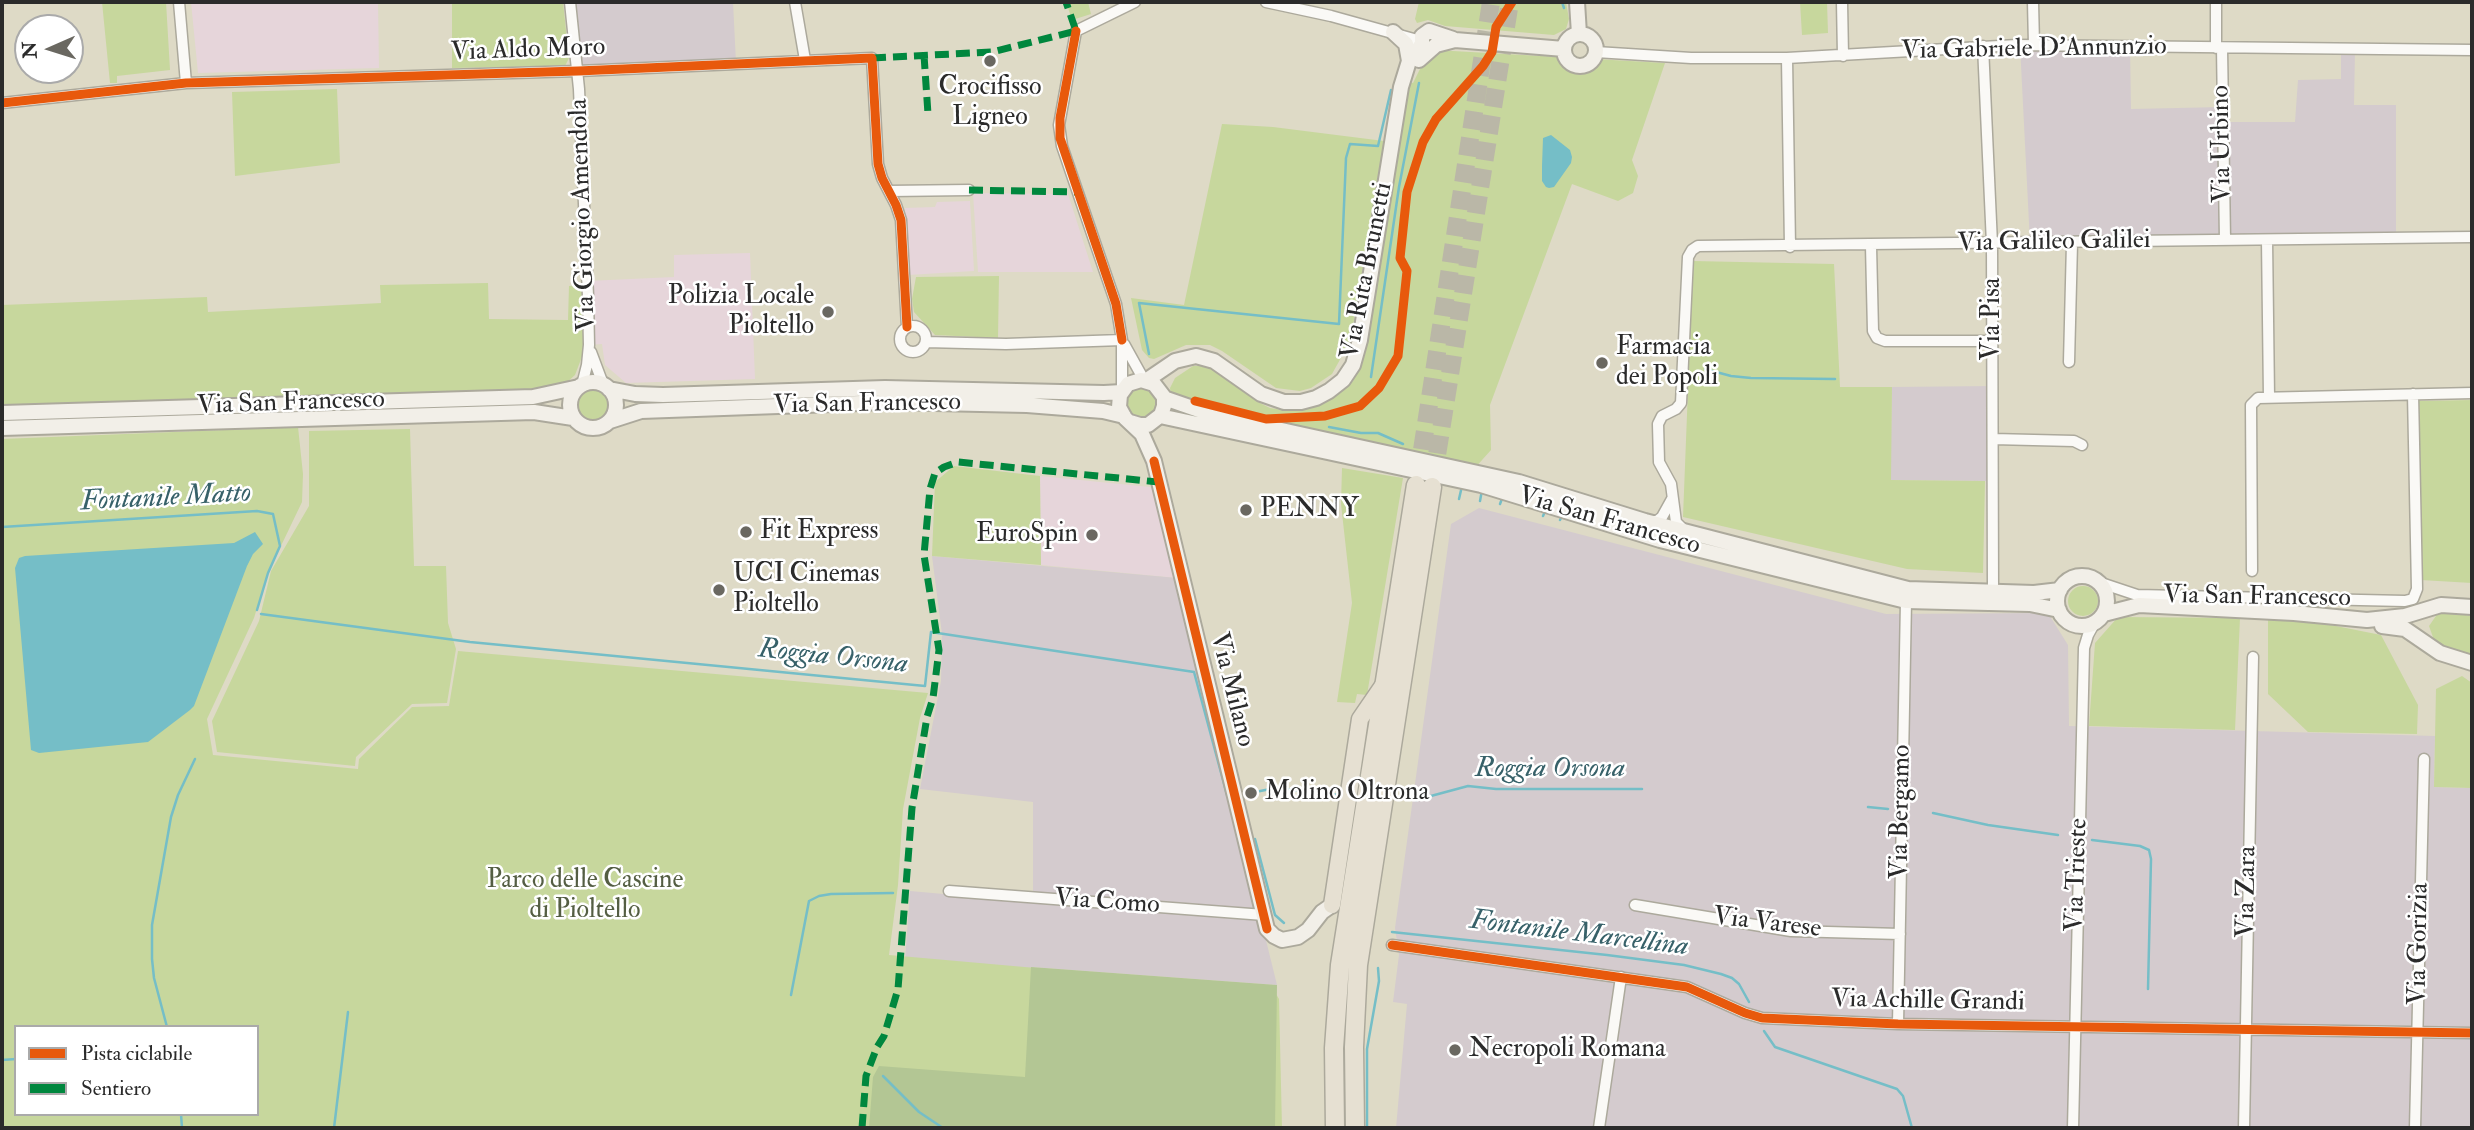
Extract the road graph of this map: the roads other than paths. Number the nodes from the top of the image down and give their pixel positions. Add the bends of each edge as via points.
1 (179, 2) edge
2 (569, 2) edge
3 (794, 2) edge
4 (1135, 2) edge
5 (1266, 2) edge
6 (1577, 2) edge
7 (1842, 2) edge
8 (2033, 2) edge
9 (2216, 2) edge
10 (1392, 32) junction
11 (1580, 34) junction
12 (1428, 41) junction
13 (2034, 45) junction
14 (1983, 46) junction
15 (2219, 48) junction
16 (1564, 49) junction
17 (2472, 50) edge
18 (1596, 52) junction
19 (1843, 56) junction
20 (1787, 58) junction
21 (805, 60) junction
22 (1407, 67) junction
23 (578, 71) junction
24 (186, 83) junction
25 (2, 103) edge
26 (969, 190) dead end
27 (889, 191) junction
28 (2472, 237) edge
29 (2225, 240) junction
30 (2267, 240) junction
31 (2072, 243) junction
32 (1992, 244) junction
33 (1871, 246) junction
34 (1790, 247) junction
35 (907, 327) junction
36 (1122, 340) junction
37 (1993, 341) junction
38 (926, 342) junction
39 (589, 345) junction
40 (1189, 357) junction
41 (2069, 362) dead end
42 (1145, 380) junction
43 (580, 386) junction
44 (606, 386) junction
45 (1122, 392) junction
46 (2472, 393) edge
47 (2413, 394) junction
48 (1163, 395) junction
49 (2269, 397) junction
50 (2, 413) edge
51 (573, 418) junction
52 (1127, 419) junction
53 (1158, 419) junction
54 (610, 421) junction
55 (2, 428) edge
56 (1993, 439) junction
57 (2082, 445) dead end
58 (1154, 461) junction
59 (1672, 498) junction
60 (1645, 521) junction
61 (1687, 532) junction
62 (2252, 571) dead end
63 (2103, 588) junction
64 (2060, 590) junction
65 (1993, 592) junction
66 (1906, 601) junction
67 (2138, 606) junction
68 (2434, 606) junction
69 (2472, 607) edge
70 (2059, 610) junction
71 (2294, 613) junction
72 (2099, 619) junction
73 (2429, 645) junction
74 (2253, 657) dead end
75 (2469, 663) edge
76 (1384, 684) junction
77 (1393, 736) junction
78 (2424, 759) dead end
79 (949, 891) dead end
80 (1332, 905) joint
81 (1635, 905) dead end
82 (1265, 922) junction
83 (1900, 934) junction
84 (1392, 945) dead end
85 (1621, 977) junction
86 (1898, 1024) junction
87 (2074, 1027) junction
88 (2246, 1030) junction
89 (2418, 1032) junction
90 (2472, 1034) edge
91 (1335, 1128) edge
92 (1355, 1128) edge
93 (1363, 1128) edge
94 (1599, 1128) edge
95 (2073, 1128) edge
96 (2244, 1128) edge
97 (2416, 1128) edge

1 - 24 street
2 - 23 street, Via Giorgio Amendola
3 - 21 street
4 - 36 street via 1076,31 1060,118 1060,134 1116,304
5 - 10 street
6 - 11 street
7 - 19 street
8 - 13 street
9 - 15 street, Via Urbino
10 - 12 street
10 - 22 street via 1406,44
11 - 16 street via 1571,37
11 - 18 street via 1592,39
12 - 16 street, Via Gabriele D'Annunzio
12 - 22 street, Via Rita Brunetti
13 - 14 street, Via Gabriele D'Annunzio
13 - 15 street, Via Gabriele D'Annunzio
14 - 19 street, Via Gabriele D'Annunzio
14 - 32 street, Via Pisa
15 - 17 street, Via Gabriele D'Annunzio
15 - 29 street, Via Urbino
16 - 18 street, Via Gabriele D'Annunzio via 1567,59 1581,66
18 - 20 street, Via Gabriele D'Annunzio
19 - 20 street, Via Gabriele D'Annunzio
20 - 34 street
21 - 23 street, Via Aldo Moro
21 - 27 street, Via Aldo Moro via 872,58 878,164
22 - 40 street, Via Rita Brunetti via 1360,340 1343,380 1316,398 1284,402 1264,396 1214,361
23 - 24 street, Via Aldo Moro
23 - 39 street, Via Giorgio Amendola
24 - 25 street, Via Aldo Moro
26 - 27 street
27 - 35 street via 901,224
28 - 30 street, Via Galileo Galilei
29 - 30 street, Via Galileo Galilei
29 - 31 street, Via Galileo Galilei
30 - 49 street
31 - 32 street, Via Galileo Galilei
31 - 41 street
32 - 33 street, Via Galileo Galilei
32 - 37 street, Via Pisa
33 - 34 street, Via Galileo Galilei
33 - 37 street via 1873,331 1877,338
34 - 59 street, Via Galileo Galilei via 1700,246 1688,257 1681,403 1658,424 1659,462 1671,484
35 - 38 street via 922,330
35 - 38 street via 900,337 905,350 918,351
36 - 38 street
36 - 42 street
36 - 45 street
37 - 56 street, Via Pisa
39 - 43 street, Via Giorgio Amendola
39 - 44 street, Via Giorgio Amendola
40 - 42 street via 1175,360
40 - 48 street via 1171,369
42 - 45 street via 1131,382
42 - 48 street
43 - 44 street via 592,382
43 - 50 street, Via San Francesco via 541,397
43 - 51 street via 570,401
44 - 45 street, Via San Francesco via 663,395 885,388
44 - 54 street via 615,397
45 - 52 street via 1119,405
46 - 47 street
47 - 49 street
47 - 63 street, Via San Francesco via 2415,598 2137,595
48 - 53 street
48 - 60 street, Via San Francesco via 1204,413 1519,482
49 - 62 street via 2258,398 2251,405
51 - 54 street via 591,429
51 - 55 street, Via San Francesco via 534,412
52 - 53 street via 1144,425
52 - 54 street, Via San Francesco via 1102,411 1036,406 888,402 641,411
52 - 58 street, Via Milano via 1145,439
53 - 58 street, Via Milano
53 - 66 street, Via San Francesco via 1482,485 1661,540
56 - 57 street
56 - 65 street, Via Pisa
58 - 82 street, Via Milano
59 - 60 street via 1660,519
59 - 61 street via 1676,522
60 - 61 street, Via San Francesco
61 - 65 street, Via San Francesco via 1908,589
63 - 64 street via 2091,577 2079,576
63 - 67 street, Via San Francesco
63 - 72 street via 2108,603
64 - 65 street, Via San Francesco
64 - 70 street
66 - 70 street, Via San Francesco via 2030,604
66 - 83 street, Via Bergamo
67 - 71 street, Via San Francesco
67 - 72 street, Via San Francesco
68 - 69 street, Via San Francesco
68 - 71 street, Via San Francesco via 2372,620
68 - 73 street via 2422,628
70 - 72 street via 2073,625 2085,627
71 - 73 street, Via San Francesco via 2361,626 2394,626
72 - 87 street, Via Trieste via 2084,648
73 - 75 street, Via San Francesco
74 - 88 street, Via Zara
76 - 77 highway via 1424,486
76 - 80 main road via 1360,719
76 - 91 highway via 1338,981
77 - 92 highway via 1358,965
77 - 93 highway via 1364,993
78 - 89 street, Via Gorizia
79 - 82 street, Via Como
80 - 82 street via 1302,935 1286,940 1277,939
81 - 83 street, Via Varese via 1791,931
83 - 86 street, Via Bergamo
84 - 85 street, Via Achille Grandi
85 - 86 street, Via Achille Grandi via 1687,987 1762,1018
85 - 94 street
86 - 87 street, Via Achille Grandi
87 - 88 street, Via Achille Grandi
87 - 95 street, Via Trieste
88 - 89 street, Via Achille Grandi
88 - 96 street, Via Zara
89 - 90 street, Via Achille Grandi
89 - 97 street, Via Gorizia

